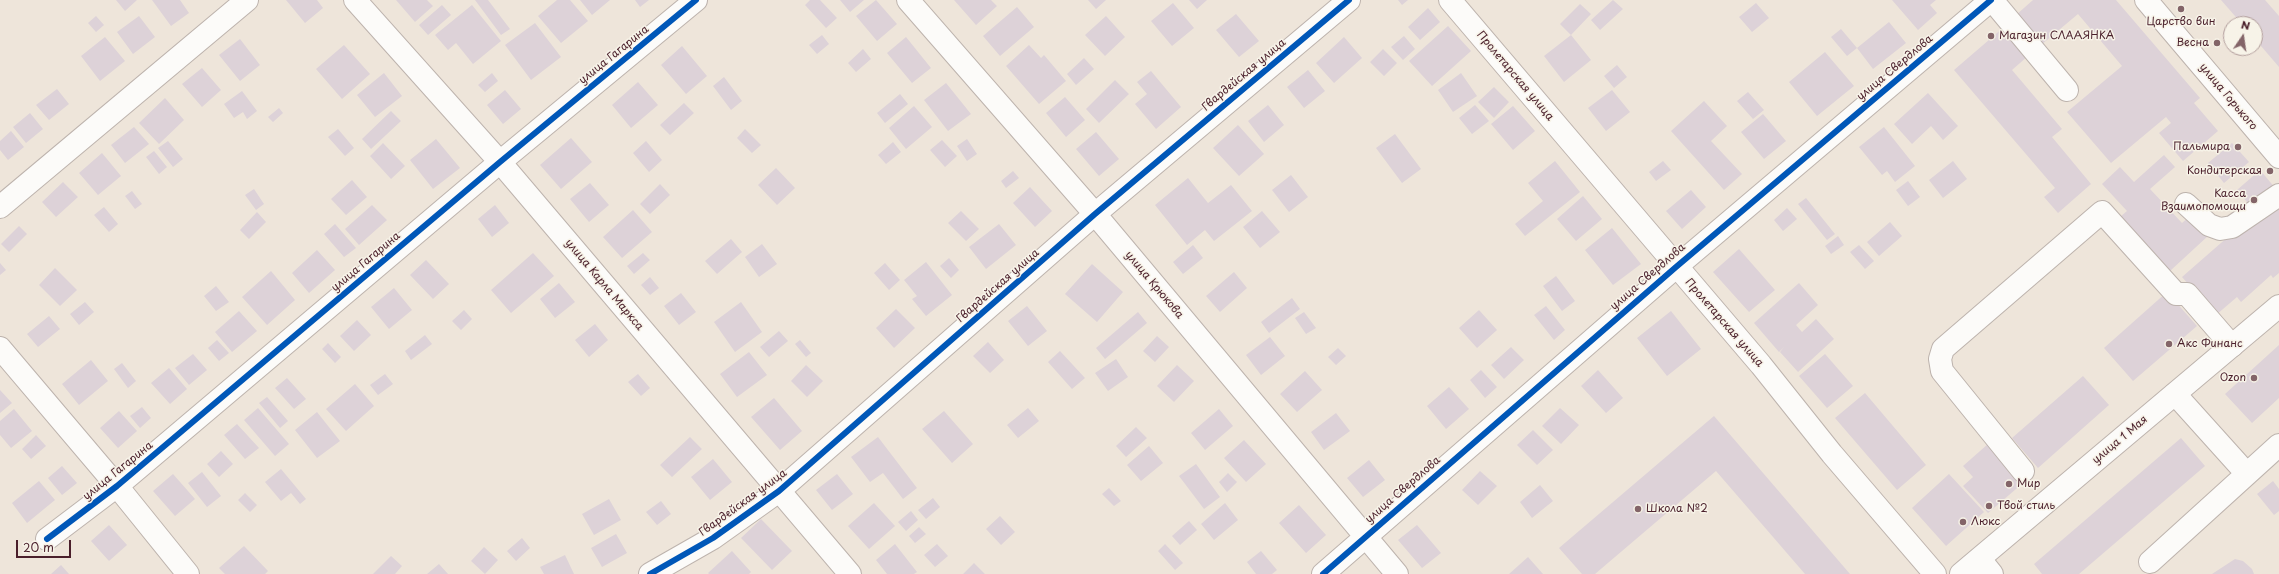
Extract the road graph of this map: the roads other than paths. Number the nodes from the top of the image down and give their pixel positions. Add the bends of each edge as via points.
1 (247, 0) edge
2 (355, 0) edge
3 (696, 0) edge
4 (908, 0) edge
5 (1349, 0) edge
6 (1450, 0) edge
7 (1991, 0) edge
8 (2150, 1) edge
9 (2067, 90) dead end
10 (2279, 158) edge
11 (500, 162) junction
12 (2279, 195) edge
13 (2186, 204) dead end
14 (0, 207) edge
15 (1095, 214) junction
16 (1676, 267) junction
17 (2279, 306) edge
18 (2232, 346) junction
19 (0, 348) edge
20 (2175, 394) junction
21 (2279, 445) edge
22 (2023, 471) dead end
23 (2247, 474) junction
24 (117, 486) junction
25 (779, 491) junction
26 (1365, 536) junction
27 (47, 539) dead end
28 (2150, 562) dead end
29 (1986, 566) edge
30 (188, 574) edge
31 (650, 574) edge
32 (850, 574) edge
33 (1323, 574) edge
34 (1397, 574) edge
35 (1935, 574) edge
36 (1961, 574) edge

1 - 14 street
2 - 11 street, улица Карла Маркса
3 - 11 street, улица Гагарина
4 - 15 street, улица Крюкова
5 - 15 street, Гвардейская улица
6 - 16 street, Пролетарская улица
7 - 9 street
7 - 16 street, улица Свердлова
8 - 10 street, улица Горького
11 - 24 street, улица Гагарина
11 - 25 street, улица Карла Маркса
12 - 13 street via 2232,227 2220,229 2209,225
15 - 25 street, Гвардейская улица
15 - 26 street, улица Крюкова
16 - 26 street, улица Свердлова
16 - 35 street, Пролетарская улица
17 - 18 street, улица 1 Мая
18 - 20 street, улица 1 Мая
18 - 22 street via 2187,294 2176,294 2102,212 1943,349 1940,359 1942,371
19 - 24 street
20 - 23 street
20 - 29 street, улица 1 Мая
21 - 23 street
23 - 28 street
24 - 27 street, улица Гагарина
24 - 30 street
25 - 31 street, Гвардейская улица via 713,538
25 - 32 street, улица Карла Маркса
26 - 33 street, улица Свердлова
26 - 34 street, улица Крюкова
29 - 36 street, улица 1 Мая

